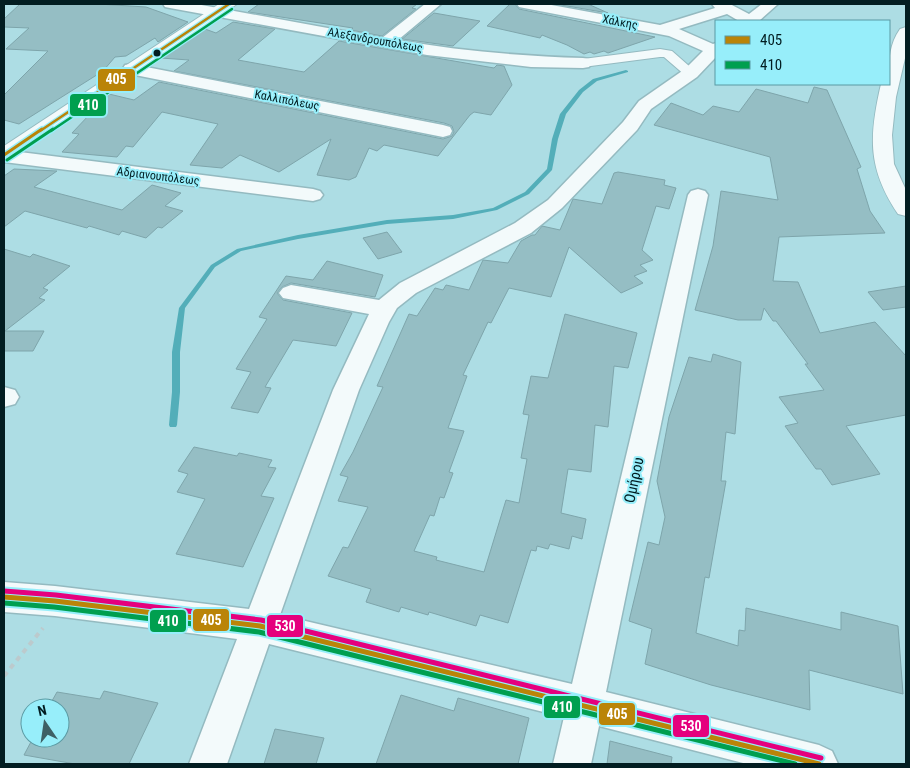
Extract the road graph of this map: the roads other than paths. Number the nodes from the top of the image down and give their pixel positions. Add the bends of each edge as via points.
1 (170, 4) edge
2 (434, 4) edge
3 (524, 4) edge
4 (770, 4) edge
5 (723, 6) edge
6 (223, 7) edge
7 (748, 20) edge
8 (751, 20) edge
9 (660, 30) junction
10 (906, 32) edge
11 (385, 43) junction
12 (715, 49) edge
13 (582, 63) joint
14 (132, 69) junction
15 (691, 72) junction
16 (444, 131) dead end
17 (4, 155) edge
18 (313, 195) dead end
19 (698, 195) dead end
20 (906, 209) edge
21 (291, 293) dead end
22 (385, 309) junction
23 (4, 597) edge
24 (260, 626) junction
25 (586, 705) junction
26 (208, 764) edge
27 (572, 764) edge
28 (819, 764) edge

1 - 6 street, Αλεξανδρουπόλεως
2 - 11 street
3 - 9 street, Χάλκης
4 - 8 street
5 - 7 street
5 - 9 street
6 - 11 street, Αλεξανδρουπόλεως
6 - 14 street
9 - 12 street, Χάλκης
10 - 20 street via 895,62 882,134 884,163
11 - 13 street, Αλεξανδρουπόλεως via 489,60
12 - 15 street
13 - 15 street via 660,53 668,54
14 - 16 street, Καλλιπόλεως
14 - 17 street
15 - 22 street via 645,105 630,126 555,204 523,228 408,288
17 - 18 street, Αδριανουπόλεως
19 - 25 street, Ομήρου
21 - 22 street
22 - 24 street via 346,390
23 - 24 street
24 - 25 street
24 - 26 street
25 - 27 street, Ομήρου
25 - 28 street

